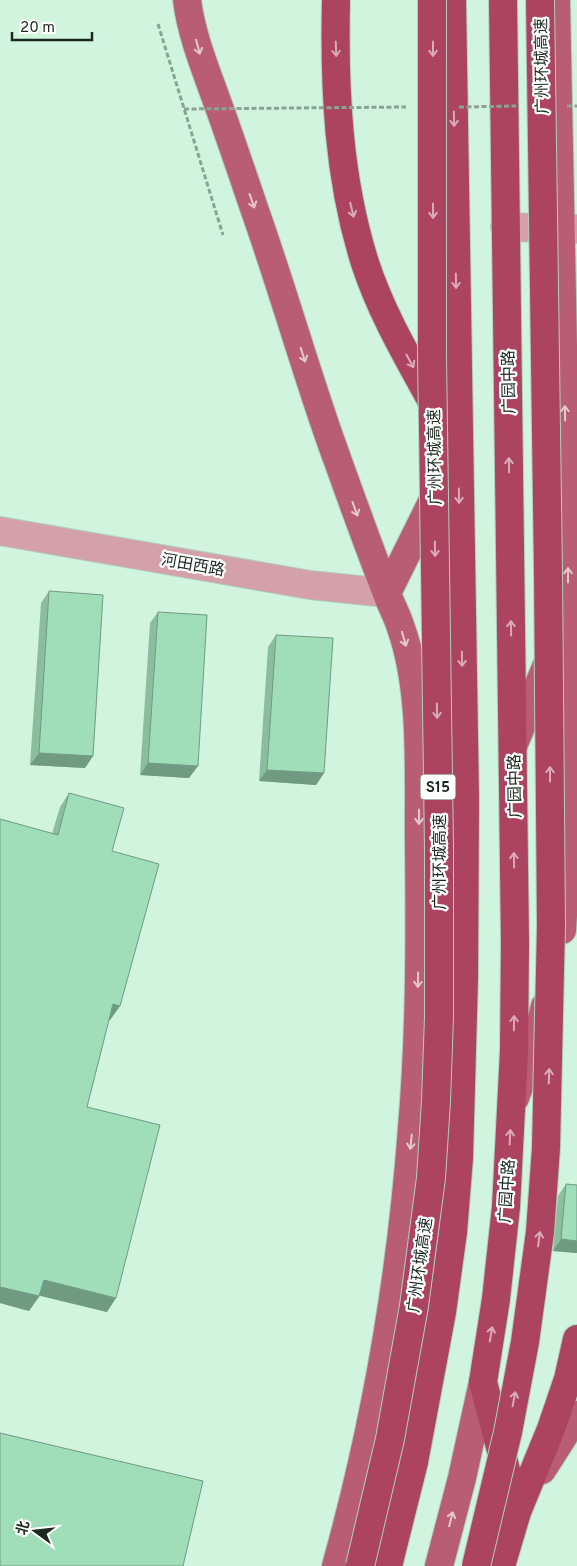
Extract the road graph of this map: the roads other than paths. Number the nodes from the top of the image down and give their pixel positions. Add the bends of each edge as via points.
1 (187, 0) edge
2 (336, 0) edge
3 (432, 0) edge
4 (452, 0) edge
5 (503, 0) edge
6 (540, 0) edge
7 (556, 0) edge
8 (505, 227) junction
9 (569, 228) edge
10 (458, 448) junction
11 (0, 531) edge
12 (387, 593) junction
13 (568, 616) junction
14 (513, 746) junction
15 (465, 798) junction
16 (419, 876) junction
17 (512, 1106) junction
18 (577, 1339) edge
19 (386, 1346) junction
20 (483, 1382) junction
21 (577, 1415) edge
22 (414, 1462) junction
23 (517, 1512) junction
24 (336, 1566) edge
25 (360, 1566) edge
26 (388, 1566) edge
27 (439, 1566) edge
28 (472, 1566) edge
29 (476, 1566) edge
30 (501, 1566) edge

1 -> 12 main road via 200,55 281,285 329,435
2 -> 10 highway via 338,116 347,190 365,263 391,328
3 -> 25 highway, 广州环城高速 / S15, bridge via 432,356 439,848 436,1101 431,1178 414,1306 390,1439
4 -> 10 highway
5 - 8 highway, 广园中路
29 -> 6 highway, 广州环城高速, bridge via 508,1432 525,1342 540,1232 546,1148 551,916
7 - 9 main road
8 - 9 street
14 -> 8 highway, 广园中路
13 -> 9 main road
10 - 12 main road
10 -> 15 highway
11 - 12 street, 河田西路 via 310,585
12 -> 16 main road via 409,657 416,701
13 - 14 main road
13 - 17 main road via 567,858 562,925 558,956 538,1034
17 -> 14 highway, 广园中路 via 515,943
15 - 16 main road
15 - 22 highway via 459,1158 442,1312
16 -> 19 main road via 418,1022 412,1127 402,1233
20 -> 17 highway, 广园中路 via 506,1206
18 - 23 highway via 551,1429
19 - 22 main road
19 - 24 main road via 352,1509
20 - 23 highway
27 -> 20 main road, 广园中路
21 - 23 main road
22 - 26 highway
23 - 28 main road
23 - 30 highway

